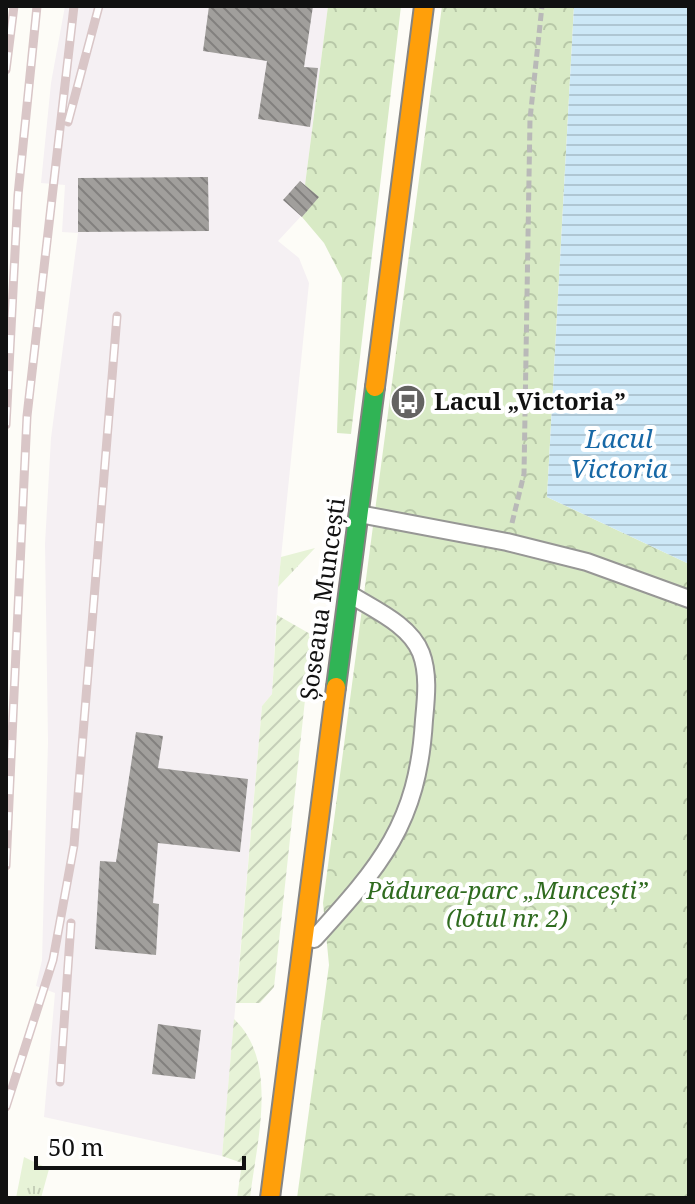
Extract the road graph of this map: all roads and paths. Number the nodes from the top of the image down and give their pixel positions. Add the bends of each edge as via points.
1 (424, 6) edge
2 (542, 6) edge
3 (359, 514) junction
4 (507, 542) junction
5 (348, 593) junction
6 (689, 599) edge
7 (302, 952) junction
8 (270, 1198) edge

1 - 3 main road, Șoseaua Muncești
2 - 4 path via 530,119 524,474
3 - 4 lane
3 - 5 main road, Șoseaua Muncești
4 - 6 lane via 587,562
5 - 7 main road, Șoseaua Muncești
5 - 7 lane via 404,629 421,652 427,683 422,753 400,831 374,873
7 - 8 main road, Șoseaua Muncești

